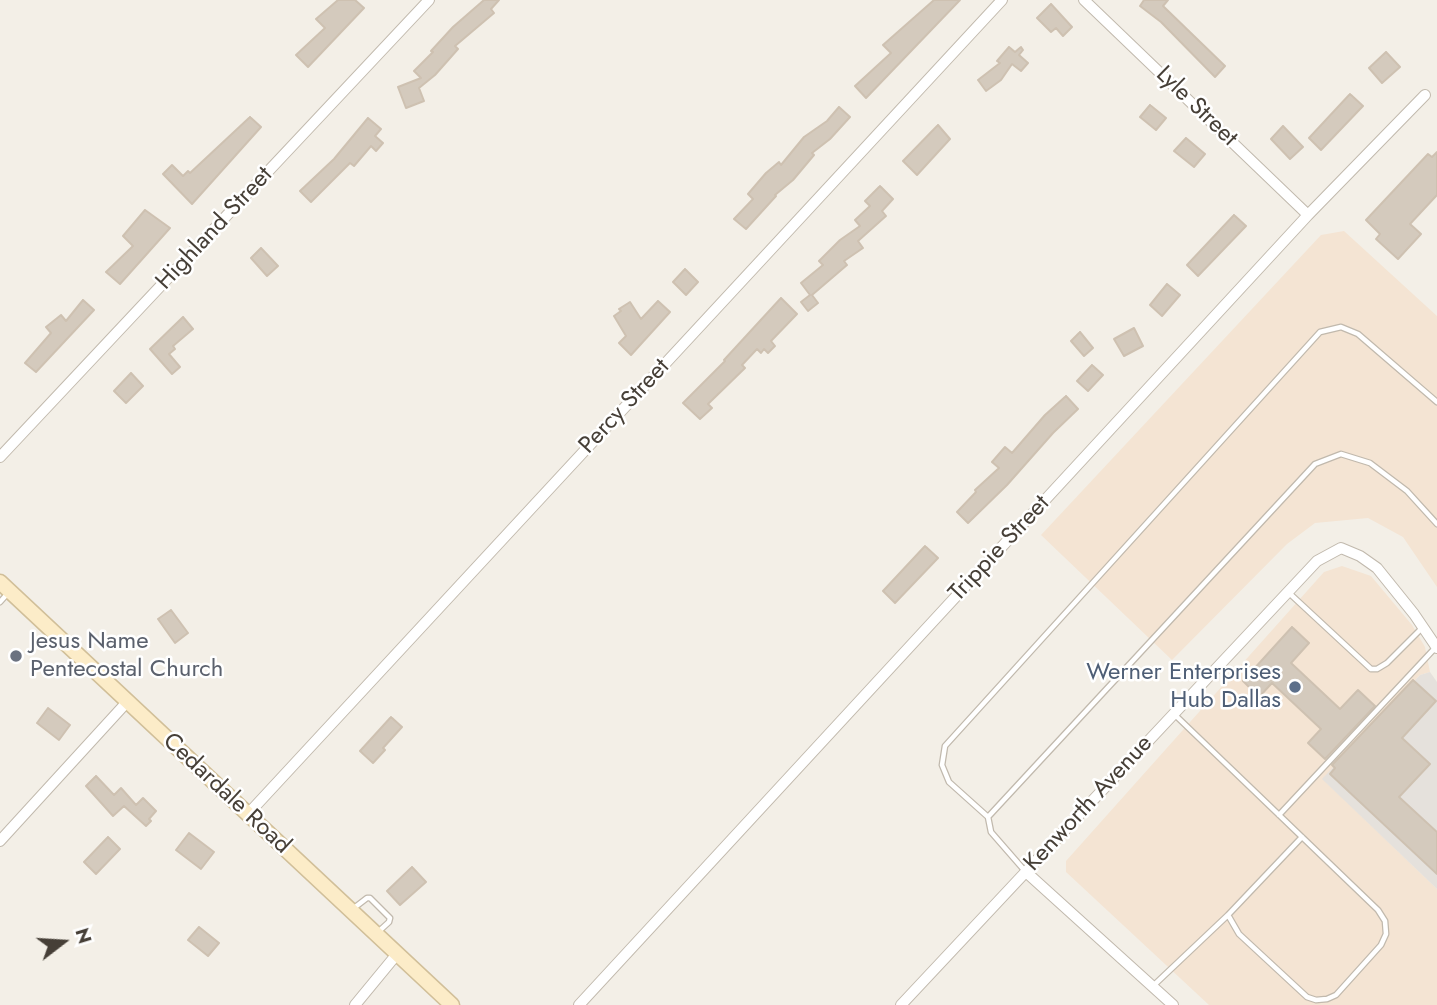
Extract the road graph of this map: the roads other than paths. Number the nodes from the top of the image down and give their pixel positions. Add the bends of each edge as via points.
1 (429, 0) edge
2 (1002, 0) edge
3 (1084, 0) edge
4 (1424, 95) dead end
5 (1308, 215) junction
6 (1437, 402) edge
7 (0, 457) edge
8 (1437, 524) edge
9 (3, 592) edge
10 (1288, 592) junction
11 (1423, 627) junction
12 (1436, 648) edge
13 (127, 702) junction
14 (1174, 714) junction
15 (248, 814) junction
16 (1279, 815) junction
17 (988, 817) junction
18 (1302, 837) junction
19 (0, 841) edge
20 (1026, 872) junction
21 (351, 910) junction
22 (1228, 915) junction
23 (376, 934) junction
24 (397, 954) junction
25 (1153, 986) junction
26 (355, 1005) edge
27 (452, 1005) edge
28 (579, 1005) edge
29 (901, 1005) edge
30 (1173, 1005) edge

1 - 7 street, Highland Street
2 - 15 street, Percy Street
3 - 5 street, Lyle Street
4 - 5 street, Trippie Street
5 - 28 street, Trippie Street
6 - 17 lane via 1358,334 1341,327 1320,332 946,746 942,765 949,782
8 - 17 lane via 1407,491 1370,463 1341,454 1315,464
9 - 13 street, Cedardale Road
10 - 11 lane via 1371,669 1387,663
10 - 11 street, Kenworth Avenue via 1317,561 1341,548 1377,568
10 - 14 street, Kenworth Avenue
11 - 12 street
12 - 16 lane
13 - 15 street, Cedardale Road
13 - 19 street
14 - 16 lane
14 - 20 street, Kenworth Avenue
15 - 21 street, Cedardale Road
16 - 18 lane
17 - 20 lane via 990,832
18 - 22 lane
18 - 22 lane via 1385,921 1381,945 1336,995 1316,1000 1307,997 1239,934
20 - 25 street
20 - 29 street, Kenworth Avenue
21 - 23 street, Cedardale Road
21 - 23 lane via 370,898 390,918
22 - 25 lane
23 - 24 street, Cedardale Road
24 - 26 street
24 - 27 street, Cedardale Road
25 - 30 street

